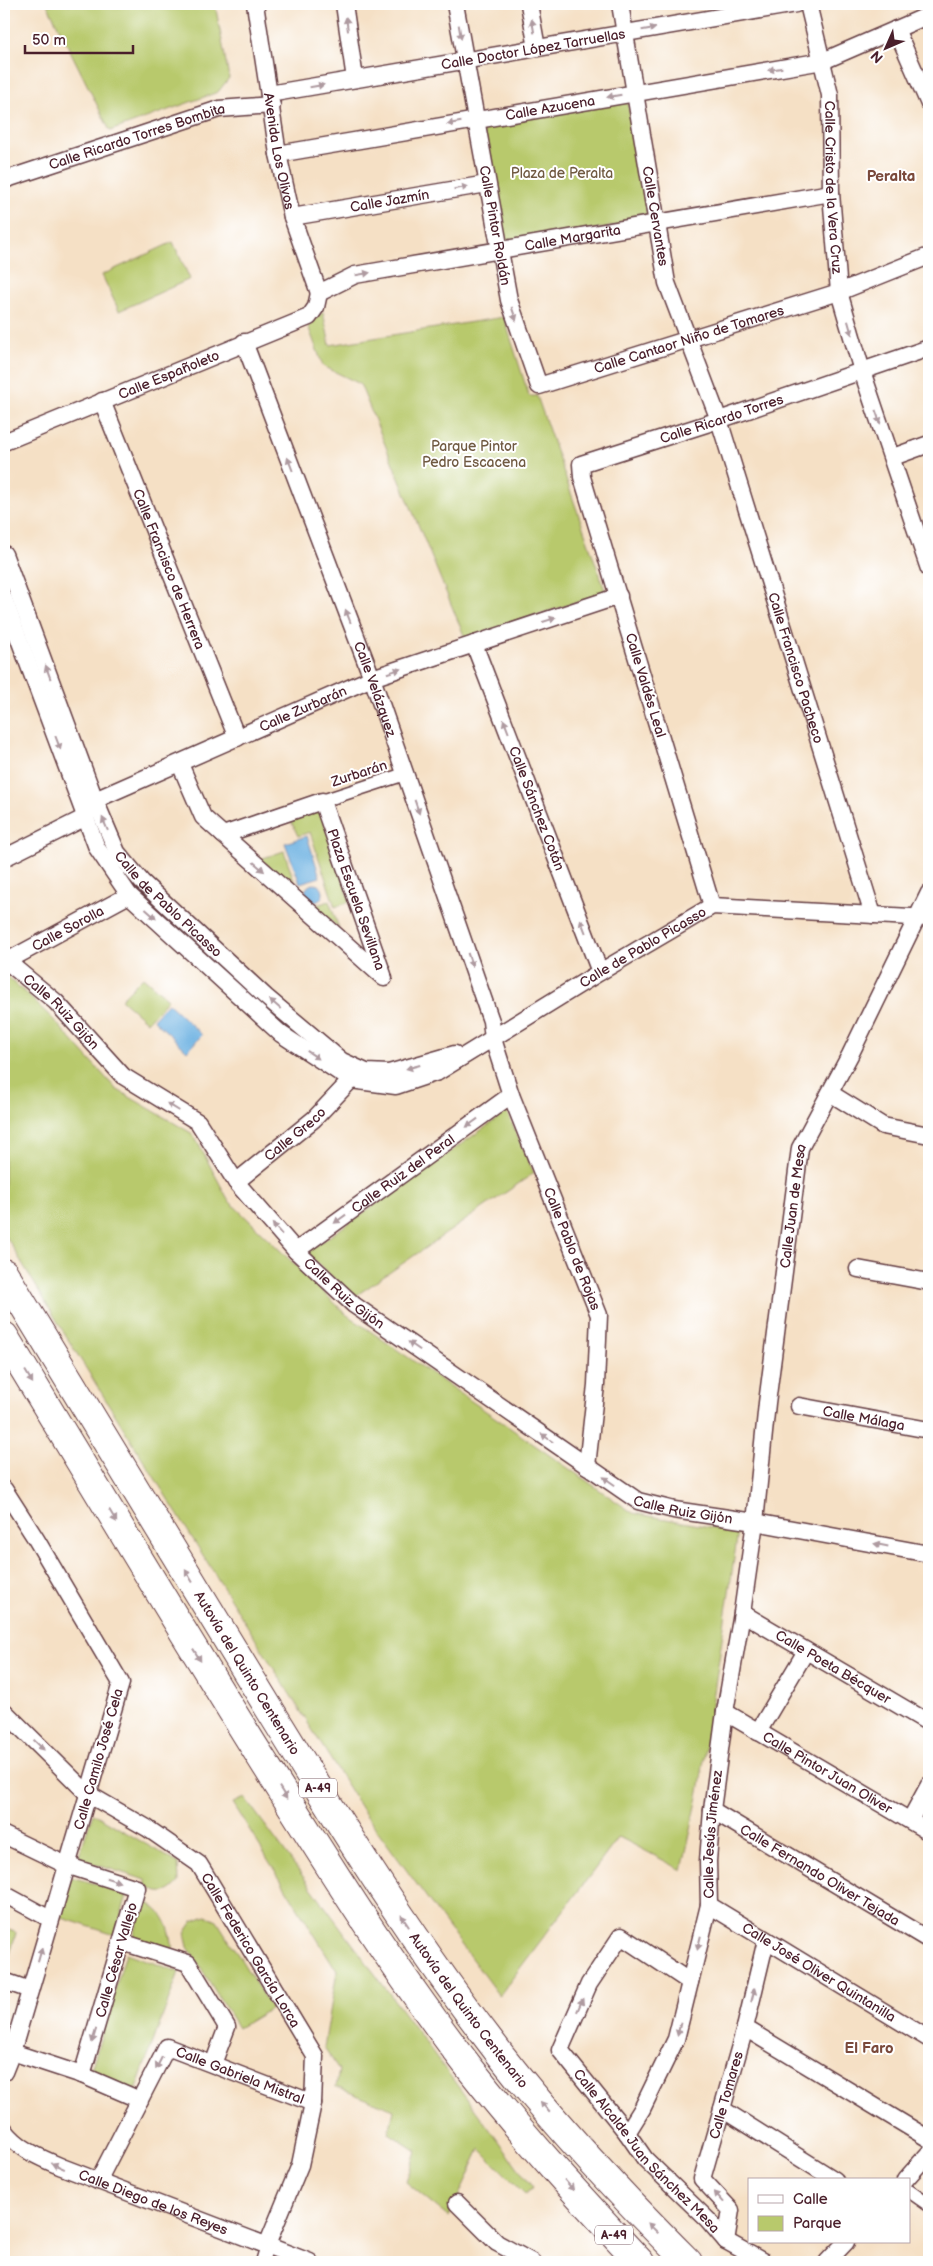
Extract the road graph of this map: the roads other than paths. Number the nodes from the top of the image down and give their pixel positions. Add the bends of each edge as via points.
1 (255, 4) edge
2 (344, 4) edge
3 (455, 4) edge
4 (529, 4) edge
5 (620, 4) edge
6 (796, 4) edge
7 (808, 4) edge
8 (929, 15) edge
9 (896, 29) junction
10 (625, 33) junction
11 (537, 48) junction
12 (465, 60) junction
13 (823, 61) junction
14 (355, 79) junction
15 (635, 92) junction
16 (270, 99) junction
17 (929, 104) edge
18 (476, 119) junction
19 (278, 154) junction
20 (4, 180) edge
21 (487, 184) junction
22 (831, 193) junction
23 (292, 217) junction
24 (658, 224) junction
25 (499, 252) junction
26 (929, 256) edge
27 (839, 292) junction
28 (319, 294) junction
29 (690, 340) junction
30 (244, 342) junction
31 (929, 348) edge
32 (862, 371) junction
33 (539, 386) joint
34 (102, 401) junction
35 (720, 420) junction
36 (4, 442) edge
37 (929, 444) edge
38 (893, 457) junction
39 (581, 464) joint
40 (924, 536) edge
41 (4, 554) edge
42 (929, 569) edge
43 (620, 596) junction
44 (4, 600) edge
45 (474, 644) junction
46 (372, 678) junction
47 (237, 738) junction
48 (180, 764) junction
49 (405, 774) junction
50 (95, 800) junction
51 (322, 801) junction
52 (86, 818) junction
53 (223, 835) junction
54 (4, 858) edge
55 (929, 892) edge
56 (130, 895) junction
57 (712, 906) junction
58 (874, 915) junction
59 (923, 917) edge
60 (5, 960) edge
61 (600, 972) junction
62 (493, 1040) junction
63 (351, 1080) junction
64 (830, 1093) junction
65 (511, 1095) junction
66 (929, 1135) edge
67 (236, 1182) junction
68 (296, 1251) junction
69 (858, 1269) dead end
70 (4, 1273) edge
71 (929, 1282) edge
72 (4, 1336) edge
73 (799, 1406) dead end
74 (929, 1430) edge
75 (587, 1466) junction
76 (4, 1489) edge
77 (755, 1522) junction
78 (929, 1554) edge
79 (742, 1614) junction
80 (806, 1651) junction
81 (4, 1711) edge
82 (725, 1712) junction
83 (928, 1718) edge
84 (758, 1732) junction
85 (929, 1785) edge
86 (88, 1794) junction
87 (712, 1810) junction
88 (910, 1820) junction
89 (929, 1832) edge
90 (4, 1835) edge
91 (66, 1866) junction
92 (4, 1894) edge
93 (709, 1905) junction
94 (50, 1919) junction
95 (766, 1940) junction
96 (929, 1940) edge
97 (122, 1942) junction
98 (4, 1981) edge
99 (690, 1982) junction
100 (30, 1990) junction
101 (745, 2028) junction
102 (929, 2038) edge
103 (12, 2052) junction
104 (213, 2064) junction
105 (4, 2072) edge
106 (82, 2075) junction
107 (140, 2100) junction
108 (313, 2103) junction
109 (722, 2109) junction
110 (4, 2128) edge
111 (627, 2133) junction
112 (929, 2140) edge
113 (929, 2153) edge
114 (832, 2178) edge
115 (907, 2178) edge
116 (98, 2182) junction
117 (910, 2192) edge
118 (457, 2203) dead end
119 (929, 2206) edge
120 (726, 2241) junction
121 (844, 2244) edge
122 (268, 2245) junction
123 (262, 2262) edge
124 (310, 2262) edge
125 (532, 2262) edge
126 (640, 2262) edge
127 (688, 2262) edge
128 (764, 2262) edge
129 (826, 2262) edge

1 - 16 street, Avenida Los Olivos
14 -> 2 street
3 -> 12 street, Calle Pintor Roldán
11 -> 4 street
5 - 10 street, Calle Cervantes
10 -> 6 street, Calle Doctor López Tarruellas
7 - 13 street, Calle Cristo de la Vera Cruz
8 - 9 street, Calle Azucena
9 - 13 street, Calle Azucena
9 - 17 street
10 - 11 street, Calle Doctor López Tarruellas
10 - 15 street, Calle Cervantes
11 - 12 street, Calle Doctor López Tarruellas
12 - 14 street, Calle Doctor López Tarruellas
12 - 18 street, Calle Pintor Roldán
13 -> 15 street, Calle Azucena
13 - 22 street, Calle Cristo de la Vera Cruz via 830,95
16 -> 14 street, Calle Doctor López Tarruellas
15 -> 18 street, Calle Azucena
15 - 24 street, Calle Cervantes
16 - 19 street, Avenida Los Olivos
16 - 20 street, Calle Ricardo Torres Bombita via 219,109
18 -> 19 street, Calle Azucena
18 - 21 street, Calle Pintor Roldán
19 - 23 street, Avenida Los Olivos
23 -> 21 street, Calle Jazmín
21 - 25 street, Calle Pintor Roldán
22 - 24 street, Calle Margarita
22 - 27 street, Calle Cristo de la Vera Cruz
23 - 28 street, Avenida Los Olivos
24 - 25 street, Calle Margarita
24 - 29 street, Calle Cervantes via 667,283
28 -> 25 street, Calle Margarita via 355,275
25 -> 33 street, Calle Pintor Roldán via 509,300
26 - 27 street, Calle Cantaor Niño de Tomares
27 - 29 street, Calle Cantaor Niño de Tomares
27 -> 32 street, Calle Cristo de la Vera Cruz
28 - 30 street, Calle Españoleto via 316,308 309,317
29 - 33 street, Calle Cantaor Niño de Tomares
29 - 35 street, Calle Cervantes
30 - 34 street, Calle Españoleto
46 -> 30 street, Calle Velázquez
31 - 32 street, Calle Ricardo Torres
32 - 35 street, Calle Ricardo Torres
32 -> 38 street, Calle Cristo de la Vera Cruz
34 - 36 street, Calle Españoleto
34 - 47 street, Calle Francisco de Herrera
35 - 39 street, Calle Ricardo Torres
35 - 58 street, Calle Francisco Pacheco
37 - 38 street
38 - 40 street, Calle Cristo de la Vera Cruz
39 - 43 street, Calle Valdés Leal via 582,477
40 - 42 street, Calle Cristo de la Vera Cruz
50 -> 41 street, Calle de Pablo Picasso
45 -> 43 street, Calle Zurbarán
43 - 57 street, Calle Valdés Leal
44 -> 52 street, Calle de Pablo Picasso
46 -> 45 street, Calle Zurbarán
61 -> 45 street, Calle Sánchez Cotán
46 - 47 street, Calle Zurbarán
46 - 49 street, Calle Velázquez
47 - 48 street, Calle Zurbarán
48 - 50 street, Calle Zurbarán
48 - 53 street, Plaza Escuela Sevillana via 203,817
49 - 51 street, Zurbarán
49 -> 62 street, Calle Velázquez via 491,1021
50 - 52 street
62 -> 50 street, Calle de Pablo Picasso via 389,1073 366,1072 342,1061 142,882 117,852
51 - 53 street
53 -> 51 street, Plaza Escuela Sevillana via 384,978
52 - 54 street
52 - 56 street, Calle de Pablo Picasso via 97,848
55 - 59 street, Calle Juan de Mesa
56 - 60 street, Calle Sorolla
56 -> 63 street, Calle de Pablo Picasso via 281,1034
57 - 58 street, Calle de Pablo Picasso
57 - 61 street, Calle de Pablo Picasso
58 - 59 street, Calle de Pablo Picasso
59 - 64 street, Calle Juan de Mesa
67 -> 60 street, Calle Ruiz Gijón via 198,1122 123,1076 56,1002
61 - 62 street, Calle de Pablo Picasso
62 - 63 street, Calle de Pablo Picasso via 438,1072 396,1086
62 - 65 street, Calle Pablo de Rojas
63 - 67 street, Calle Greco via 314,1119
64 - 66 street via 883,1126
64 - 77 street, Calle Juan de Mesa via 800,1148 766,1403
65 -> 68 street, Calle Ruiz del Peral
65 - 75 street, Calle Pablo de Rojas via 599,1314 596,1385
68 -> 67 street, Calle Ruiz Gijón
75 -> 68 street, Calle Ruiz Gijón via 354,1305
69 - 71 street
127 -> 70 highway, Autovía del Quinto Centenario / A-49 via 632,2206 555,2120 491,2043 429,1957 300,1760
72 -> 126 highway, A-49 via 206,1669 392,1962 472,2071 588,2207
73 - 74 street, Calle Málaga
77 -> 75 street, Calle Ruiz Gijón via 638,1501
76 - 86 street, Calle Camilo José Cela via 121,1683
78 -> 77 street, Calle Ruiz Gijón
77 - 79 street, Calle Jesús Jiménez
79 - 80 street, Calle Poeta Bécquer
79 - 82 street, Calle Jesús Jiménez
80 - 83 street, Calle Poeta Bécquer
80 - 84 street
81 -> 86 street, Calle Federico García Lorca
82 - 84 street, Calle Pintor Juan Oliver
82 - 87 street, Calle Jesús Jiménez
84 - 88 street, Calle Pintor Juan Oliver
85 - 88 street
86 - 91 street, Calle Camilo José Cela
86 - 108 street, Calle Federico García Lorca via 147,1828 199,1864 315,2056
87 - 93 street, Calle Jesús Jiménez
87 - 96 street, Calle Fernando Oliver Tejada
88 - 89 street, Calle Pintor Juan Oliver
90 - 91 street
91 - 94 street, Calle Camilo José Cela
91 -> 97 street, Calle César Vallejo via 137,1888
92 - 94 street
93 - 95 street, Calle José Oliver Quintanilla
93 -> 99 street, Calle Jesús Jiménez
100 -> 94 street, Calle Camilo José Cela
101 -> 95 street, Calle Tomares
95 - 102 street, Calle José Oliver Quintanilla
97 - 104 street via 188,1963 227,2027
97 -> 106 street, Calle César Vallejo
98 - 100 street
99 -> 111 street, Calle Jesús Jiménez via 676,2039
111 -> 99 street, Calle Alcalde Juan Sánchez Mesa via 560,2050 589,1984 621,1936
100 - 103 street, Calle Camilo José Cela
101 - 109 street, Calle Tomares
101 - 112 street
103 - 105 street, Calle Camilo José Cela
103 - 106 street
104 -> 107 street, Calle Gabriela Mistral via 167,2047
104 - 108 street, Calle Gabriela Mistral
106 - 107 street
107 - 116 street, Calle Gabriela Mistral
108 - 122 street, Calle Federico García Lorca via 300,2164
109 - 114 street
120 -> 109 street, Calle Tomares via 731,2210 702,2178
116 -> 110 street, Calle Diego de los Reyes via 33,2154 10,2138
111 - 120 street, Calle Alcalde Juan Sánchez Mesa via 645,2159
113 - 115 street
116 - 122 street, Calle Diego de los Reyes
117 - 119 street
118 - 125 street via 497,2243
120 - 128 street, Calle Alcalde Juan Sánchez Mesa
121 - 129 street
122 - 123 street
122 - 124 street, Calle Diego de los Reyes

